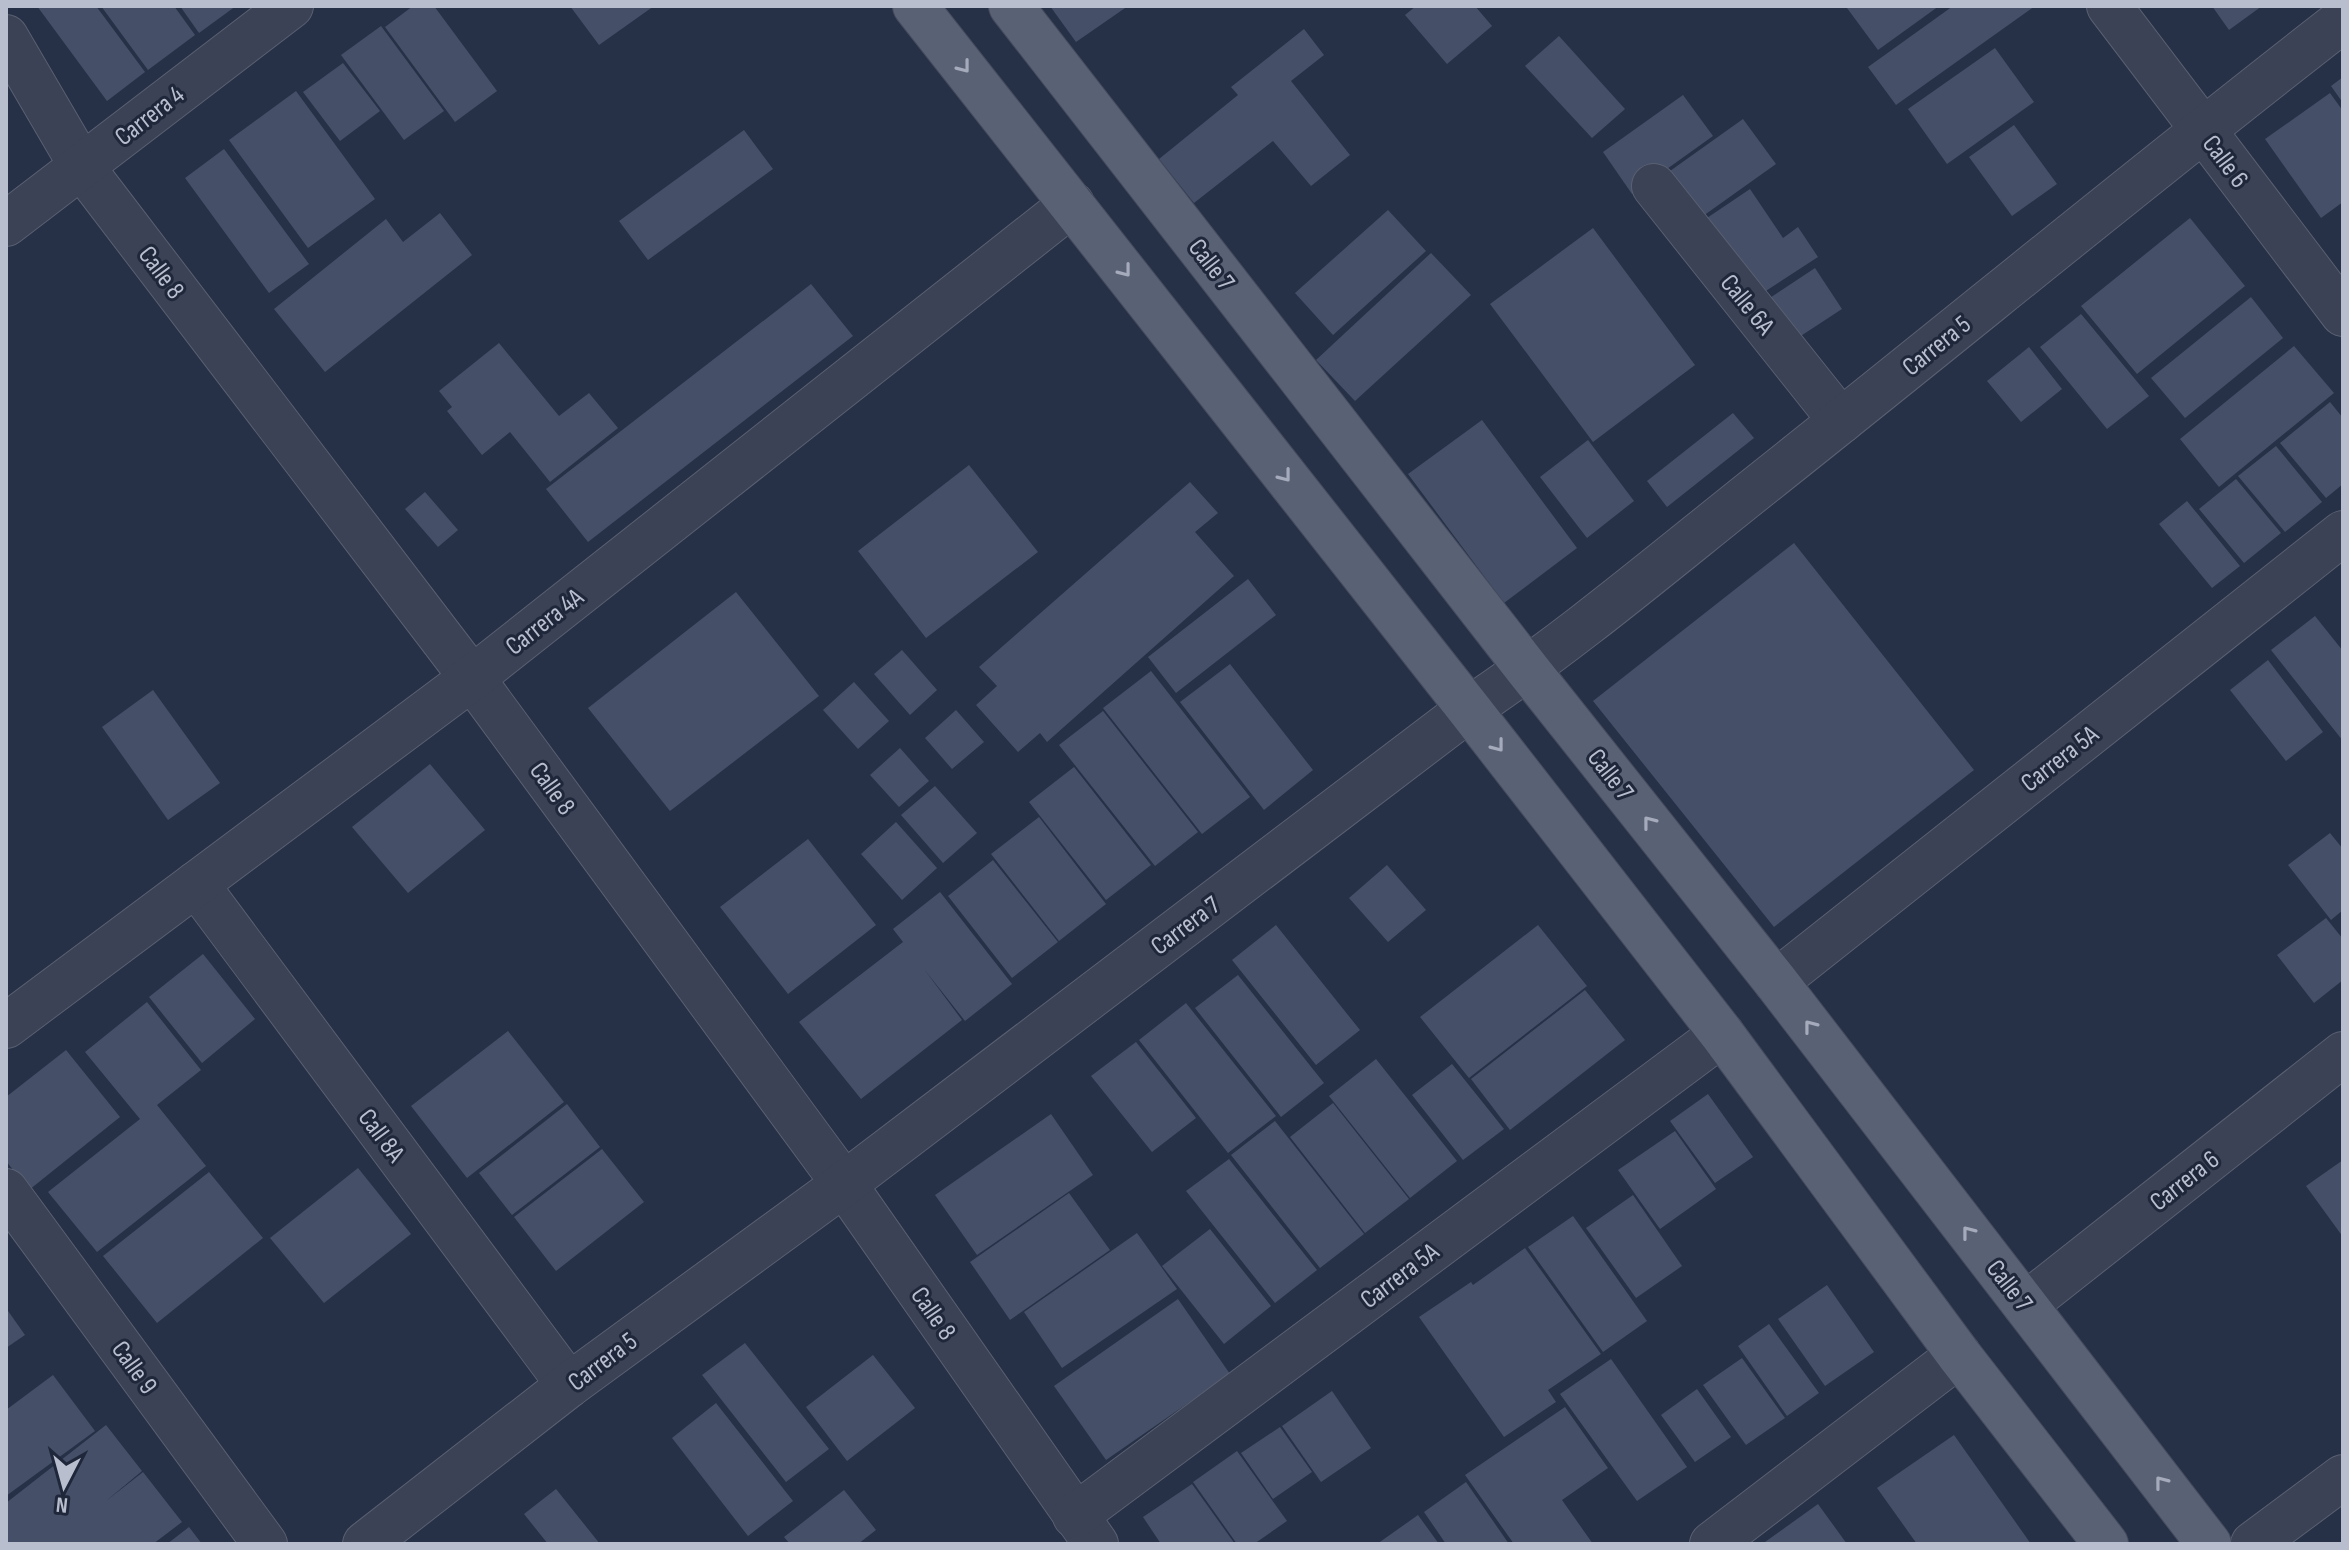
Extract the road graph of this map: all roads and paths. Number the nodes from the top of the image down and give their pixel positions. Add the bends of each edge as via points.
1 (291, 6) edge
2 (915, 6) edge
3 (1011, 6) edge
4 (2109, 6) edge
5 (2343, 20) edge
6 (6, 37) edge
7 (2202, 129) junction
8 (82, 167) junction
9 (1654, 186) dead end
10 (1072, 204) junction
11 (6, 224) edge
12 (2343, 314) edge
13 (1841, 421) junction
14 (2343, 533) edge
15 (1528, 670) junction
16 (472, 678) junction
17 (1469, 709) junction
18 (196, 884) junction
19 (1776, 982) junction
20 (6, 1026) edge
21 (1722, 1034) junction
22 (2343, 1054) edge
23 (844, 1184) junction
24 (6, 1191) edge
25 (2025, 1305) junction
26 (1959, 1355) junction
27 (569, 1385) junction
28 (2343, 1477) edge
29 (1086, 1530) edge
30 (265, 1544) edge
31 (365, 1544) edge
32 (1712, 1544) edge
33 (2106, 1544) edge
34 (2209, 1544) edge
35 (2253, 1544) edge

1 - 8 street, Carrera 4
2 -> 10 main road
3 - 15 main road, Calle 7
4 - 7 street, Calle 6
5 - 7 street, Carrera 5
6 - 8 street, Calle 8
7 - 12 street, Calle 6
7 - 13 street, Carrera 5
8 - 11 street, Carrera 4
8 - 16 street, Calle 8
9 - 13 street, Calle 6A
10 - 16 street, Carrera 4A
10 -> 17 main road
13 - 15 street, Carrera 5
14 - 19 street, Carrera 5A
15 - 17 street, Carrera 7
19 -> 15 main road, Calle 7
16 - 18 street, Carrera 4A
16 - 23 street, Calle 8
17 -> 21 main road
17 - 23 street, Carrera 7
18 - 20 street, Carrera 4A
18 - 27 street, Call 8A
25 -> 19 main road, Calle 7
21 - 26 main road
21 - 29 street, Carrera 5A
22 - 25 street, Carrera 6
23 - 27 street, Carrera 5
23 - 29 street, Calle 8
24 - 30 street, Calle 9
34 -> 25 main road, Calle 7
26 - 32 street
26 - 33 main road
27 - 31 street, Carrera 5
28 - 35 street

